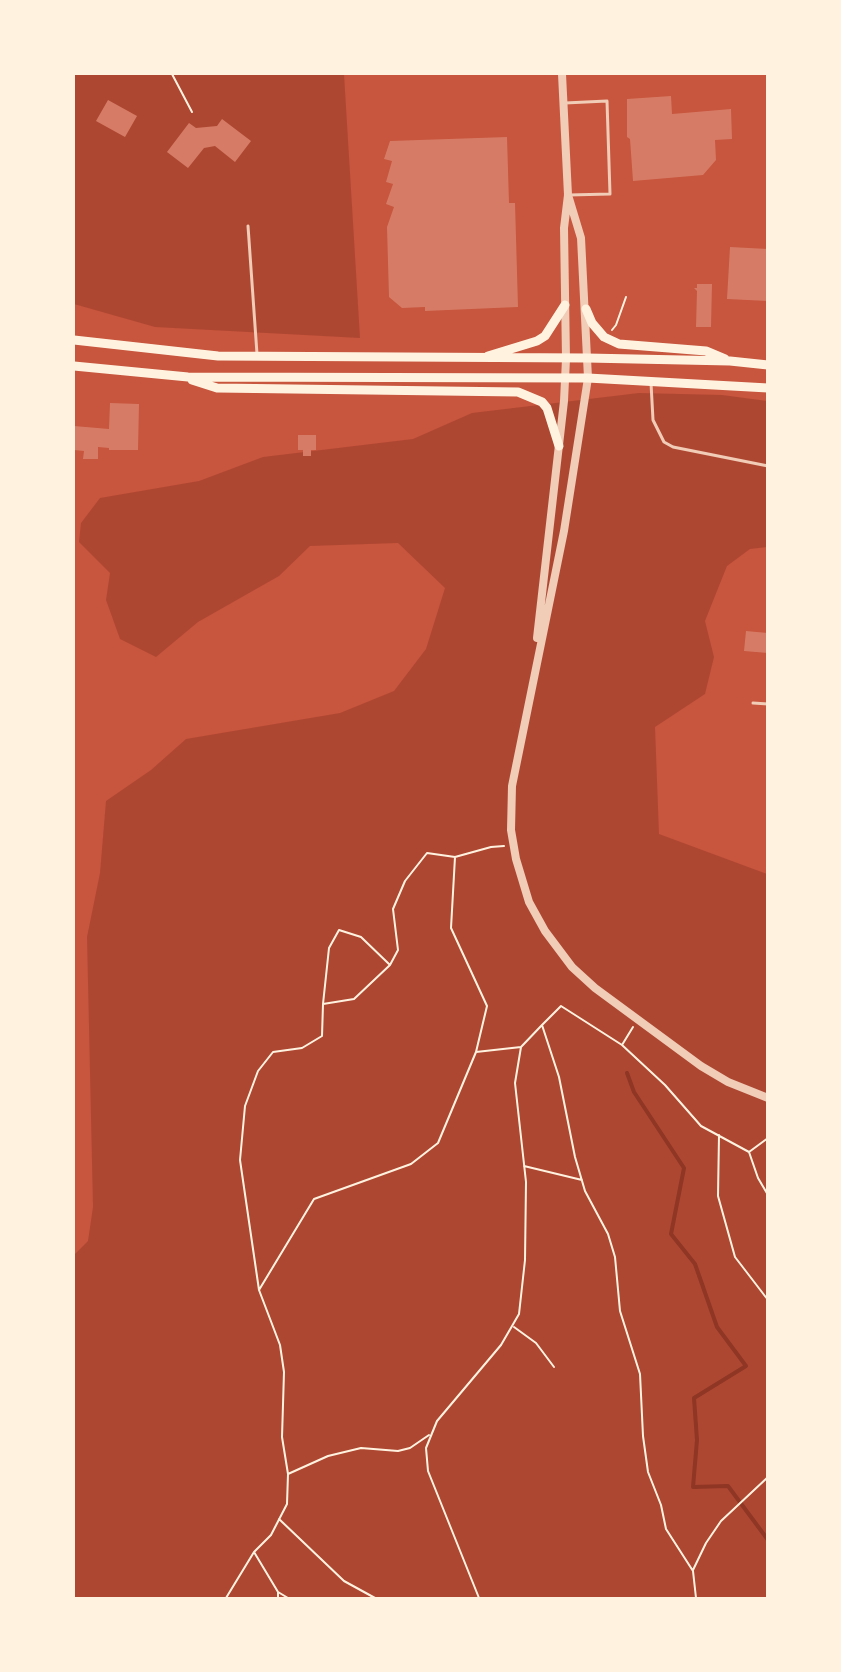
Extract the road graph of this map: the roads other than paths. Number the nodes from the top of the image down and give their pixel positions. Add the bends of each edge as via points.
1 (561, 74) edge
2 (563, 104) junction
3 (568, 195) junction
4 (248, 226) dead end
5 (565, 305) junction
6 (586, 309) junction
7 (74, 340) edge
8 (257, 356) junction
9 (587, 358) junction
10 (477, 359) junction
11 (566, 359) junction
12 (730, 361) junction
13 (768, 365) edge
14 (74, 366) edge
15 (188, 377) junction
16 (565, 378) junction
17 (588, 378) junction
18 (651, 381) junction
19 (768, 388) edge
20 (559, 446) junction
21 (768, 466) edge
22 (535, 660) junction
23 (753, 703) dead end
24 (768, 704) edge
25 (768, 1098) edge

1 - 2 street
2 - 3 street
2 - 3 lane via 607,101 610,194
3 - 5 street via 564,228
3 - 6 street via 581,238
4 - 8 lane
5 - 10 main road via 545,336 537,341
5 - 11 street
6 - 9 street
6 - 12 main road via 591,323 604,337 619,344 706,351
7 - 8 main road via 218,356
8 - 10 main road
9 - 11 main road
9 - 12 main road
9 - 17 street
10 - 11 main road
11 - 16 street
12 - 13 main road
14 - 15 main road
15 - 16 main road
15 - 20 main road via 217,388 518,392 547,408
16 - 17 main road
16 - 20 street
17 - 18 main road
17 - 22 street via 564,531
18 - 19 main road
18 - 21 lane via 655,427 664,442
20 - 22 street
22 - 25 street via 510,816 529,902 558,950 595,988 710,1072
23 - 24 lane

